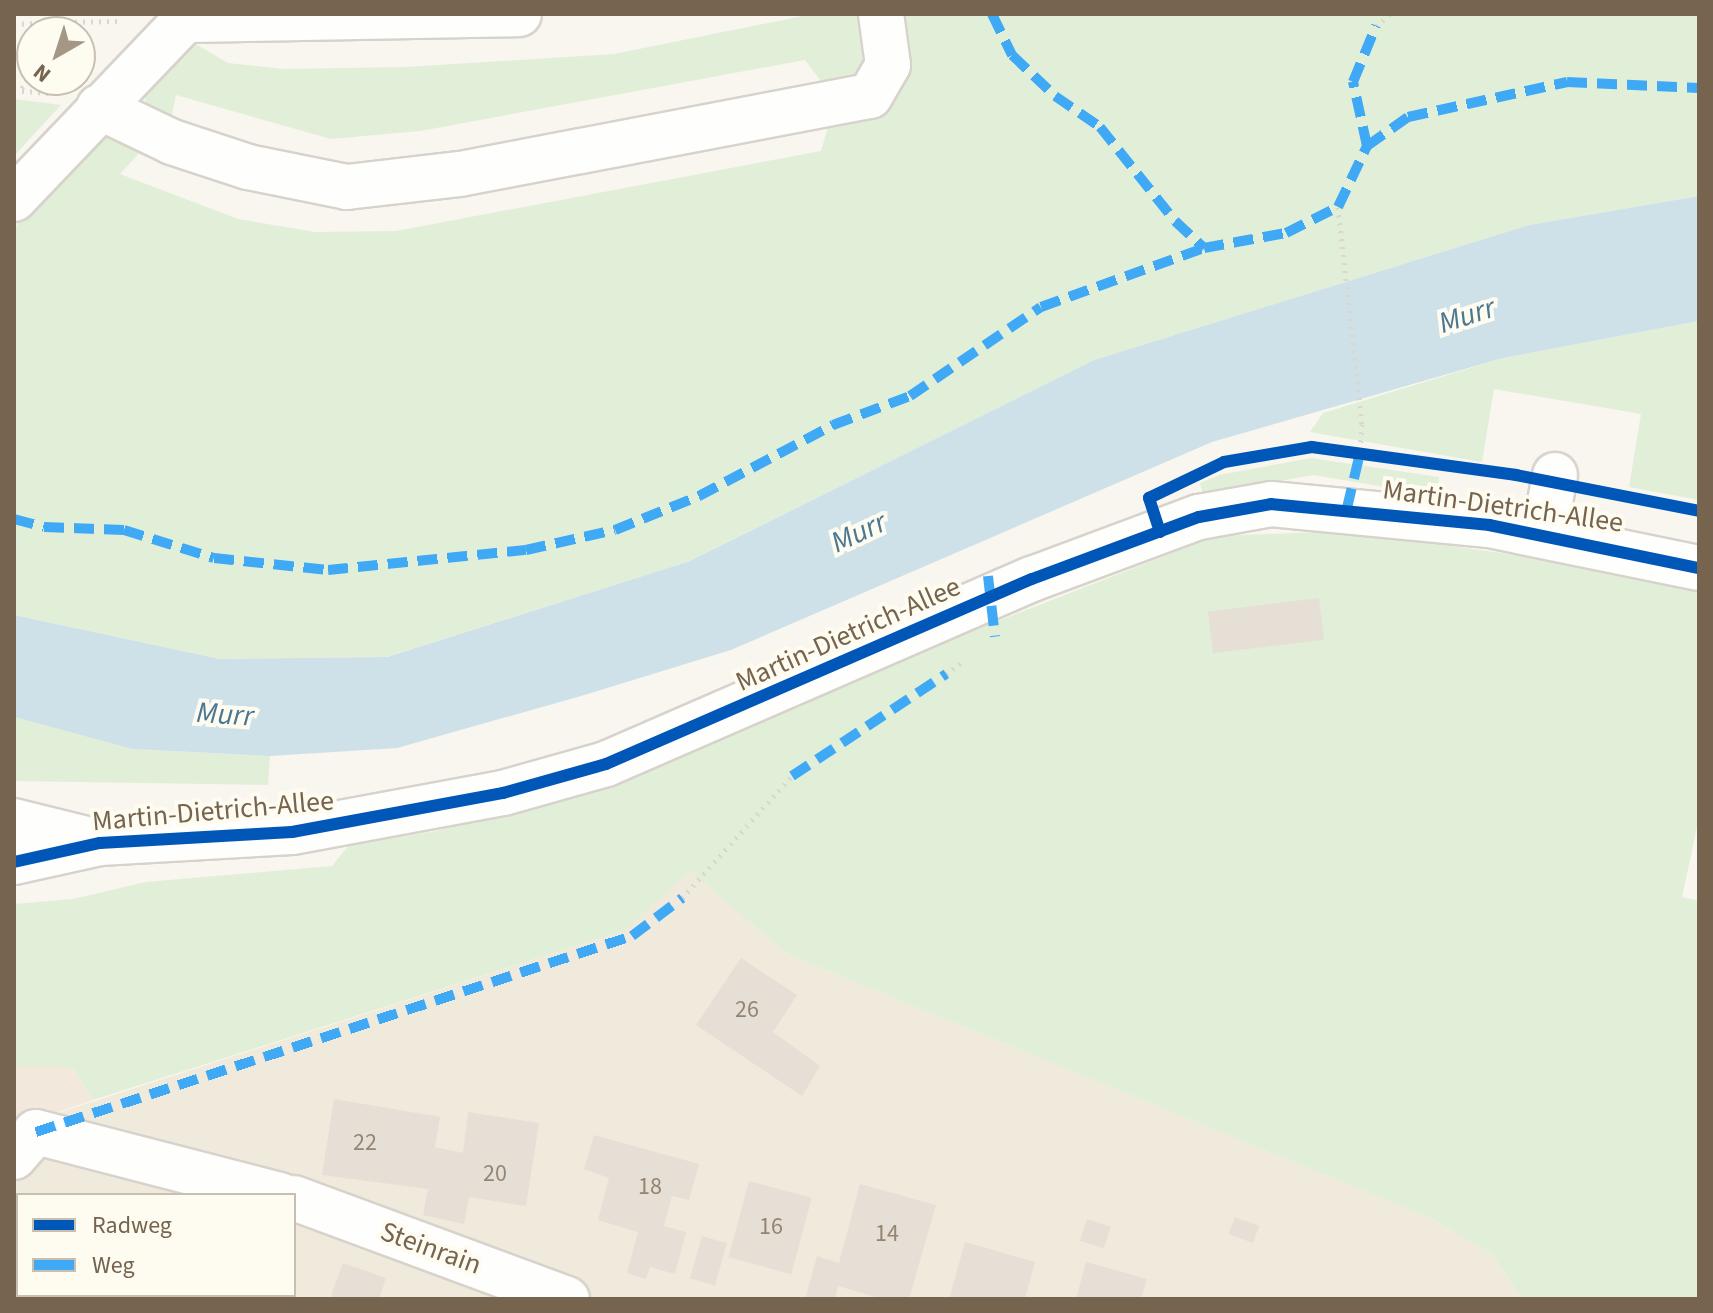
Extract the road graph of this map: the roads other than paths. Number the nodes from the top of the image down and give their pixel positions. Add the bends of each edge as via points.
1 (519, 14) edge
2 (881, 14) edge
3 (185, 17) edge
4 (102, 87) junction
5 (14, 199) edge
6 (1555, 475) dead end
7 (1544, 534) junction
8 (1699, 568) edge
9 (14, 821) edge
10 (100, 843) junction
11 (14, 862) edge
12 (14, 1157) edge
13 (272, 1193) edge
14 (296, 1199) edge
15 (567, 1299) edge

1 - 3 street
2 - 4 street via 888,65 870,96 460,174 347,187 248,167 172,142
3 - 4 street
4 - 5 street
6 - 7 street
7 - 8 street, Martin-Dietrich-Allee
7 - 10 street, Martin-Dietrich-Allee via 1271,504 1199,517 1032,579 606,764 503,793 292,832
9 - 10 street, Martin-Dietrich-Allee
10 - 11 street, Martin-Dietrich-Allee
12 - 13 street via 36,1132
14 - 15 street, Steinrain

